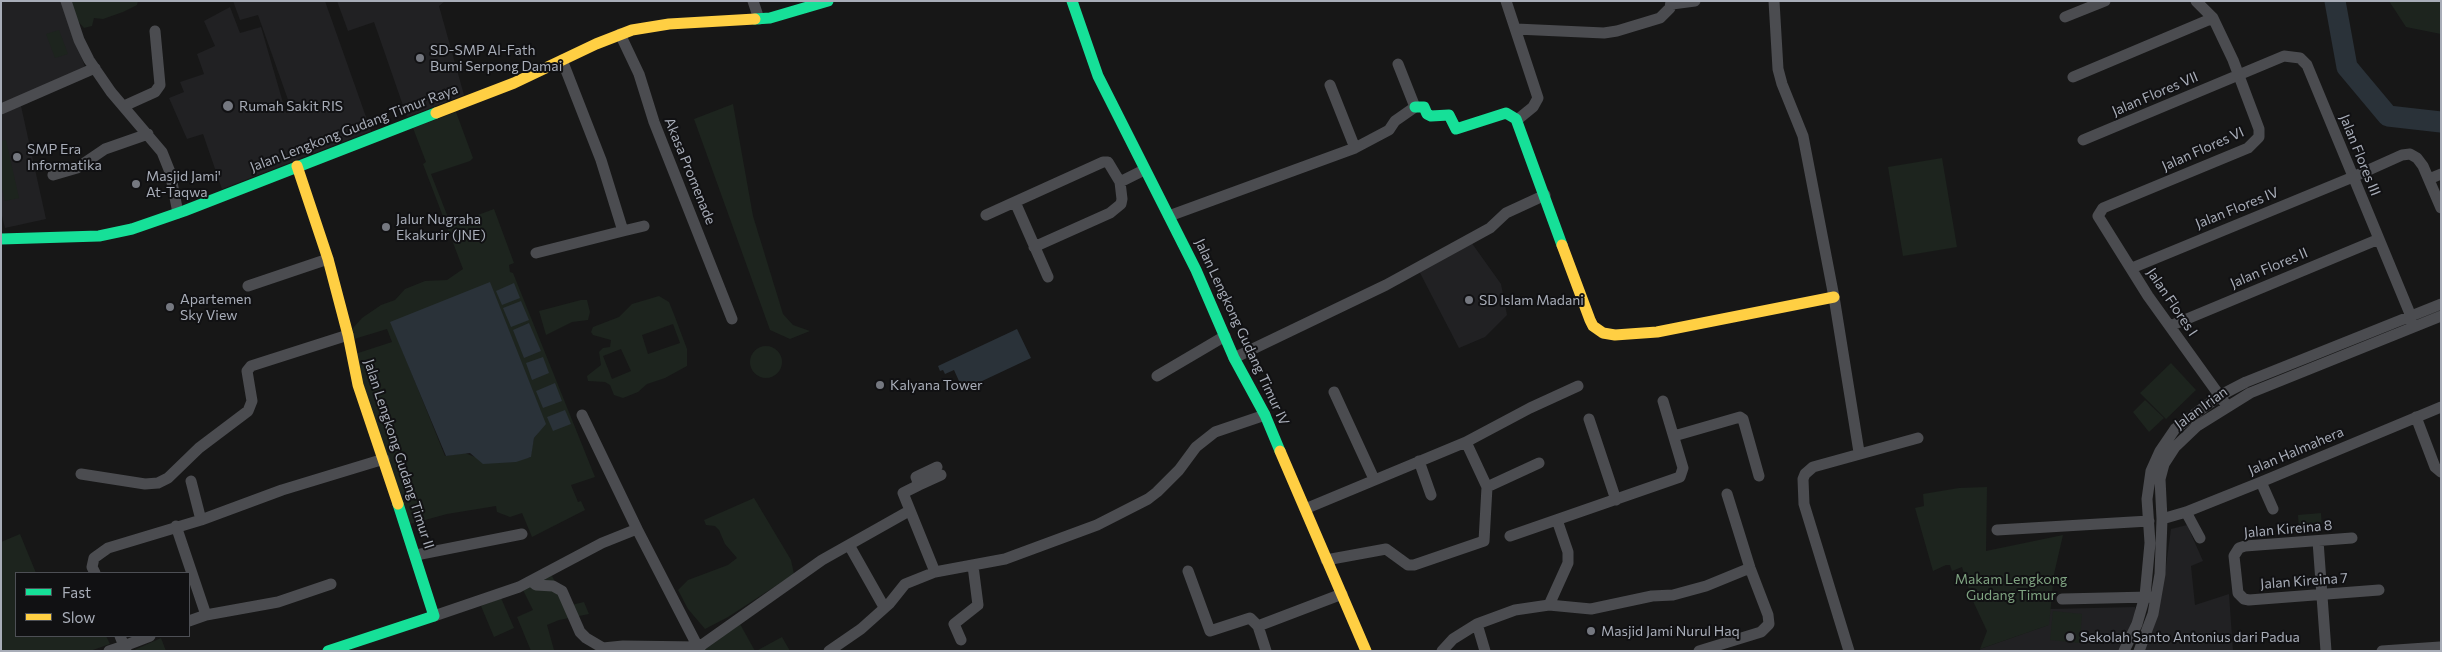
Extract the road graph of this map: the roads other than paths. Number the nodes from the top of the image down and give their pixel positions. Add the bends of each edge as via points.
1 (66, 1) edge
2 (753, 1) edge
3 (828, 1) edge
4 (1072, 1) edge
5 (1506, 1) edge
6 (1695, 1) edge
7 (1774, 1) edge
8 (2105, 1) edge
9 (2196, 1) edge
10 (1672, 2) edge
11 (2085, 5) edge
12 (2065, 17) dead end
13 (2213, 18) junction
14 (759, 19) junction
15 (1516, 29) junction
16 (156, 31) dead end
17 (620, 34) junction
18 (562, 60) junction
19 (1398, 64) dead end
20 (95, 68) junction
21 (2238, 75) junction
22 (2073, 77) dead end
23 (1330, 85) dead end
24 (124, 106) junction
25 (1415, 107) junction
26 (1, 109) edge
27 (1517, 120) junction
28 (148, 134) junction
29 (2083, 140) dead end
30 (1355, 148) junction
31 (297, 166) junction
32 (1144, 170) junction
33 (2441, 174) edge
34 (53, 175) dead end
35 (2353, 177) junction
36 (2429, 179) junction
37 (1120, 182) junction
38 (1545, 195) junction
39 (1015, 202) junction
40 (2441, 208) edge
41 (2100, 212) joint
42 (178, 214) junction
43 (986, 215) dead end
44 (1169, 216) junction
45 (644, 226) dead end
46 (623, 231) junction
47 (2379, 239) junction
48 (1, 240) edge
49 (1034, 247) junction
50 (536, 252) dead end
51 (328, 259) junction
52 (2132, 268) junction
53 (1048, 277) dead end
54 (248, 286) dead end
55 (1834, 297) junction
56 (2441, 304) edge
57 (2441, 316) edge
58 (732, 319) dead end
59 (2412, 321) junction
60 (2170, 326) junction
61 (348, 335) junction
62 (1225, 336) junction
63 (1234, 358) junction
64 (1157, 376) dead end
65 (1578, 386) dead end
66 (1334, 392) dead end
67 (2219, 396) junction
68 (1663, 401) dead end
69 (2227, 406) junction
70 (2441, 406) edge
71 (582, 415) dead end
72 (1265, 415) junction
73 (2416, 417) junction
74 (1589, 419) dead end
75 (1674, 436) junction
76 (1918, 438) dead end
77 (1466, 442) junction
78 (1859, 452) junction
79 (384, 459) junction
80 (1419, 461) junction
81 (1539, 463) dead end
82 (939, 471) dead end
83 (2156, 472) junction
84 (2441, 472) edge
85 (80, 474) dead end
86 (1760, 476) dead end
87 (1374, 479) junction
88 (191, 481) dead end
89 (2261, 482) junction
90 (1487, 487) junction
91 (1727, 494) dead end
92 (1431, 495) dead end
93 (1616, 500) junction
94 (1305, 509) junction
95 (2273, 509) dead end
96 (909, 511) junction
97 (2186, 512) junction
98 (2162, 519) junction
99 (201, 520) junction
100 (1557, 520) junction
101 (2148, 521) junction
102 (176, 526) junction
103 (637, 528) junction
104 (1997, 530) dead end
105 (522, 534) dead end
106 (1510, 536) dead end
107 (2200, 538) dead end
108 (2352, 538) dead end
109 (2318, 540) junction
110 (849, 545) junction
111 (416, 555) junction
112 (1326, 560) junction
113 (973, 566) junction
114 (1750, 568) junction
115 (1188, 571) dead end
116 (94, 572) edge
117 (935, 572) junction
118 (532, 581) junction
119 (331, 584) dead end
120 (2237, 589) joint
121 (2380, 590) dead end
122 (1342, 594) junction
123 (2145, 596) junction
124 (2322, 596) junction
125 (2157, 597) junction
126 (2062, 599) dead end
127 (1549, 604) junction
128 (884, 608) junction
129 (206, 614) junction
130 (434, 616) junction
131 (190, 621) edge
132 (1477, 624) junction
133 (2137, 624) junction
134 (1258, 626) junction
135 (2149, 628) junction
136 (147, 637) edge
137 (961, 640) dead end
138 (124, 644) edge
139 (2440, 647) edge
140 (699, 649) edge
141 (109, 651) edge
142 (328, 651) edge
143 (829, 651) edge
144 (1266, 651) edge
145 (1366, 651) edge
146 (1442, 651) edge
147 (1485, 651) edge
148 (1699, 651) edge
149 (1849, 651) edge
150 (2124, 651) edge
151 (2139, 651) edge
152 (2326, 651) edge
153 (2382, 651) edge

1 - 20 street via 79,40
2 - 14 street
3 - 14 street, Jalan Lengkong Gudang Timur Raya via 796,12
4 - 32 street, Jalan Lengkong Gudang Timur IV via 1098,76
5 - 15 street
6 - 10 street
7 - 55 street via 1778,69 1803,136
8 - 11 street
9 - 13 street, Jalan Flores VI
10 - 15 street via 1660,18 1617,31
11 - 12 street
13 - 21 street, Jalan Flores VI
13 - 22 street
14 - 17 street, Jalan Lengkong Gudang Timur Raya via 663,24
15 - 27 street via 1538,98 1533,107
16 - 24 street via 160,85 154,92
17 - 18 street, Jalan Lengkong Gudang Timur Raya
17 - 58 street, Akasa Promenade via 639,74 654,122
18 - 31 street, Jalan Lengkong Gudang Timur Raya via 514,83
18 - 46 street via 601,160
19 - 25 street
20 - 24 street
20 - 26 street
21 - 29 street, Jalan Flores VII
21 - 35 street, Jalan Flores III via 2284,56 2300,58 2307,65
21 - 41 street, Jalan Flores VI via 2259,129 2256,142
23 - 30 street
24 - 28 street
25 - 27 street via 1424,107 1431,116 1449,116 1456,129 1500,114 1512,115
25 - 30 street via 1395,121 1389,130
27 - 38 street
28 - 34 street via 105,149 77,168
28 - 42 street via 162,152 170,172
30 - 44 street
31 - 42 street, Jalan Lengkong Gudang Timur Raya
31 - 51 street, Jalan Lengkong Gudang Timur II
32 - 37 street
32 - 44 street, Jalan Lengkong Gudang Timur IV
33 - 36 street
35 - 36 street, Jalan Flores IV via 2410,154 2417,158
35 - 47 street, Jalan Flores III
35 - 52 street, Jalan Flores IV
36 - 40 street
37 - 39 street via 1112,166 1103,162
37 - 49 street via 1122,199 1118,208
38 - 55 street via 1590,320 1603,333 1657,332
38 - 63 street via 1506,213 1476,236 1386,285
39 - 43 street
39 - 49 street
41 - 52 street, Jalan Flores I via 2099,221
42 - 48 street, Jalan Lengkong Gudang Timur Raya via 99,236
44 - 62 street, Jalan Lengkong Gudang Timur IV
45 - 46 street
46 - 50 street
47 - 59 street, Jalan Flores III
47 - 60 street, Jalan Flores II
49 - 53 street
51 - 54 street
51 - 61 street, Jalan Lengkong Gudang Timur II
52 - 60 street, Jalan Flores I
55 - 78 street
56 - 59 street, Jalan Irian
57 - 59 street, Jalan Irian
59 - 67 street, Jalan Irian via 2246,382
59 - 69 street, Jalan Irian
60 - 67 street, Jalan Flores I
61 - 79 street, Jalan Lengkong Gudang Timur II via 358,385
61 - 85 street via 251,366 247,371 252,401 248,411 199,448 168,478 145,484
62 - 63 street, Jalan Lengkong Gudang Timur IV
62 - 64 street
63 - 72 street, Jalan Lengkong Gudang Timur IV
65 - 77 street
66 - 87 street
67 - 69 street, Jalan Flores I
67 - 83 street, Jalan Irian via 2175,429 2160,451
68 - 75 street
69 - 83 street, Jalan Irian via 2186,436
70 - 73 street, Jalan Halmahera
71 - 103 street
72 - 94 street, Jalan Lengkong Gudang Timur IV
72 - 113 street via 1205,438 1166,484 1148,499 1097,525 1034,550
73 - 84 street
73 - 89 street, Jalan Halmahera
74 - 93 street
75 - 86 street via 1740,417
75 - 93 street via 1683,468 1680,477
76 - 78 street
77 - 80 street
77 - 90 street
78 - 149 street via 1813,467 1805,474 1802,491 1819,559
79 - 99 street via 282,490
79 - 111 street, Jalan Lengkong Gudang Timur II
80 - 87 street
80 - 92 street
81 - 90 street
82 - 96 street via 916,477 919,485 903,493
83 - 98 street, Jalan Irian
83 - 101 street, Jalan Irian via 2147,498
87 - 94 street
88 - 99 street
89 - 95 street
89 - 97 street, Jalan Halmahera
90 - 112 street via 1484,541 1414,565 1408,565 1386,549
91 - 114 street
93 - 100 street
94 - 112 street, Jalan Lengkong Gudang Timur IV
96 - 110 street
96 - 117 street
97 - 98 street, Jalan Halmahera
97 - 107 street
98 - 125 street, Jalan Irian
99 - 102 street
100 - 106 street
100 - 127 street via 1568,552 1568,563
101 - 104 street
101 - 123 street, Jalan Irian via 2150,542
102 - 116 street via 98,554 94,558
102 - 129 street
103 - 118 street
103 - 140 street
105 - 111 street
108 - 109 street, Jalan Kireina 8
109 - 120 street, Jalan Kireina 8 via 2239,548 2234,556
109 - 124 street
110 - 128 street
110 - 140 street via 822,560
111 - 130 street, Jalan Lengkong Gudang Timur II
112 - 122 street, Jalan Lengkong Gudang Timur IV
113 - 117 street
113 - 137 street via 978,605 954,624
114 - 127 street via 1673,595 1652,596 1591,609
114 - 148 street via 1770,620 1767,629
115 - 134 street via 1210,632 1250,618
117 - 128 street via 905,584
118 - 130 street
118 - 140 street via 536,585 553,586 562,591 580,632 604,648
119 - 129 street via 278,602
120 - 124 street, Jalan Kireina 7 via 2241,597 2249,600
121 - 124 street, Jalan Kireina 7
122 - 134 street
122 - 145 street, Jalan Lengkong Gudang Timur IV
123 - 125 street
123 - 126 street
123 - 133 street, Jalan Irian
124 - 152 street
125 - 135 street, Jalan Irian
127 - 132 street via 1515,610
128 - 143 street
129 - 131 street
130 - 142 street
132 - 146 street via 1453,639
132 - 147 street
133 - 135 street
133 - 150 street, Jalan Irian
134 - 144 street
135 - 151 street, Jalan Irian
136 - 138 street
138 - 141 street
139 - 153 street

